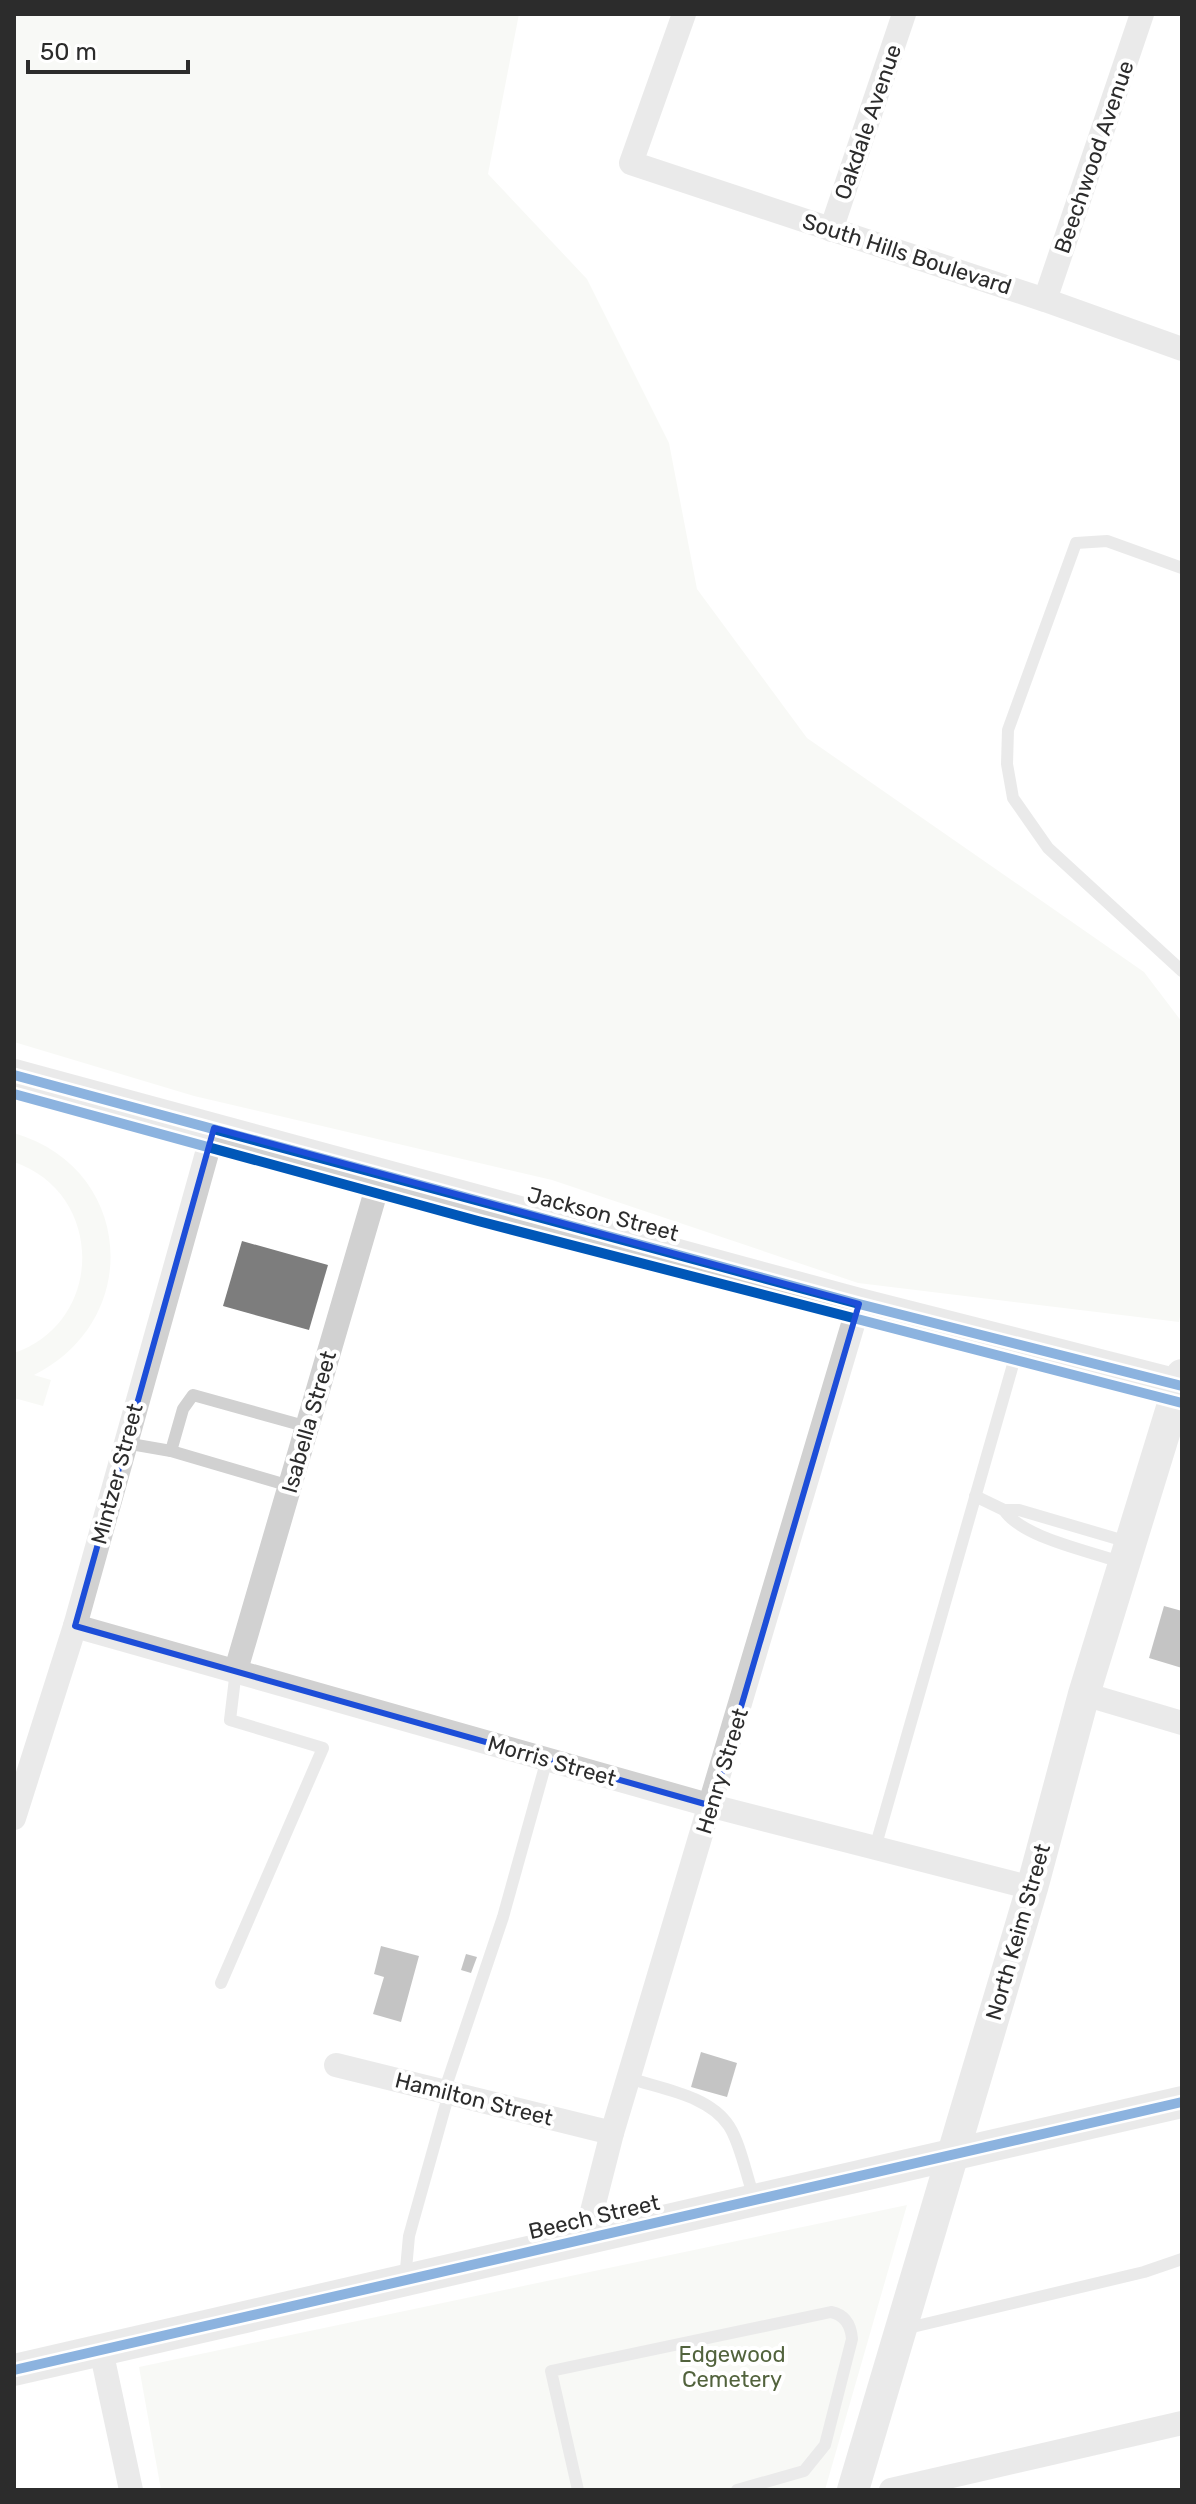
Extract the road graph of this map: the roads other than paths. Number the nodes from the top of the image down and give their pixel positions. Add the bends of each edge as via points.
1 (684, 14) edge
2 (904, 14) edge
3 (1142, 14) edge
4 (831, 230) junction
5 (1045, 300) junction
6 (1182, 349) edge
7 (1182, 568) edge
8 (1182, 971) edge
9 (14, 1075) edge
10 (214, 1128) junction
11 (381, 1174) junction
12 (859, 1304) junction
13 (1019, 1346) junction
14 (1181, 1382) edge
15 (308, 1427) junction
16 (125, 1443) junction
17 (171, 1451) junction
18 (290, 1486) junction
19 (975, 1496) junction
20 (1004, 1510) junction
21 (1128, 1553) junction
22 (75, 1626) junction
23 (236, 1670) junction
24 (1084, 1694) junction
25 (1182, 1723) edge
26 (547, 1759) junction
27 (712, 1806) junction
28 (14, 1818) edge
29 (875, 1848) junction
30 (1032, 1888) junction
31 (221, 1983) dead end
32 (336, 2065) dead end
33 (629, 2078) junction
34 (446, 2092) junction
35 (1182, 2102) edge
36 (612, 2133) junction
37 (954, 2156) junction
38 (755, 2201) junction
39 (585, 2239) junction
40 (1182, 2259) edge
41 (405, 2280) junction
42 (901, 2330) junction
43 (101, 2350) junction
44 (14, 2370) edge
45 (1182, 2423) edge
46 (131, 2490) edge
47 (578, 2490) edge
48 (737, 2490) edge
49 (853, 2490) edge
50 (891, 2490) edge

1 - 4 street, South Hills Boulevard via 631,163
2 - 4 street, Oakdale Avenue
3 - 5 street, Beechwood Avenue
4 - 5 street, South Hills Boulevard
5 - 6 street, South Hills Boulevard
7 - 8 lane via 1107,541 1076,543 1008,730 1007,764 1013,798 1048,848
9 - 10 street, Jackson Street
10 - 11 street, Jackson Street
10 - 16 street, Mintzer Street
11 - 12 street, Jackson Street
11 - 15 street, Isabella Street
12 - 13 street, Jackson Street
12 - 27 street, Henry Street
13 - 14 street, Jackson Street
13 - 19 lane
14 - 21 street, North Keim Street
15 - 17 lane via 193,1395 183,1409
15 - 18 street, Isabella Street
16 - 17 lane
16 - 22 street, Mintzer Street
17 - 18 lane
18 - 23 street, Isabella Street
19 - 20 lane
19 - 29 lane
20 - 21 lane via 1019,1510
20 - 21 lane via 1026,1530
21 - 24 street, North Keim Street
22 - 23 street, Morris Street
22 - 28 street, Mintzer Street
23 - 26 street, Morris Street
23 - 31 lane via 230,1720 323,1748
24 - 25 street
24 - 30 street, North Keim Street
26 - 27 street, Morris Street
26 - 34 lane
27 - 29 street, Morris Street
27 - 33 street, Henry Street
29 - 30 street, Morris Street
30 - 37 street, North Keim Street
32 - 34 street, Hamilton Street
33 - 36 street, Henry Street
33 - 38 lane via 716,2111 730,2127
34 - 36 street, Hamilton Street
34 - 41 lane via 409,2236
35 - 37 street, Beech Street
36 - 39 street, Henry Street
37 - 38 street, Beech Street
37 - 42 street, North Keim Street
38 - 39 street, Beech Street
39 - 41 street, Beech Street
40 - 42 lane
41 - 43 street, Beech Street
42 - 49 street, North Keim Street
43 - 44 street, Beech Street
43 - 46 street
45 - 50 street
47 - 48 lane via 551,2371 838,2313 851,2327 852,2339 825,2445 804,2471

